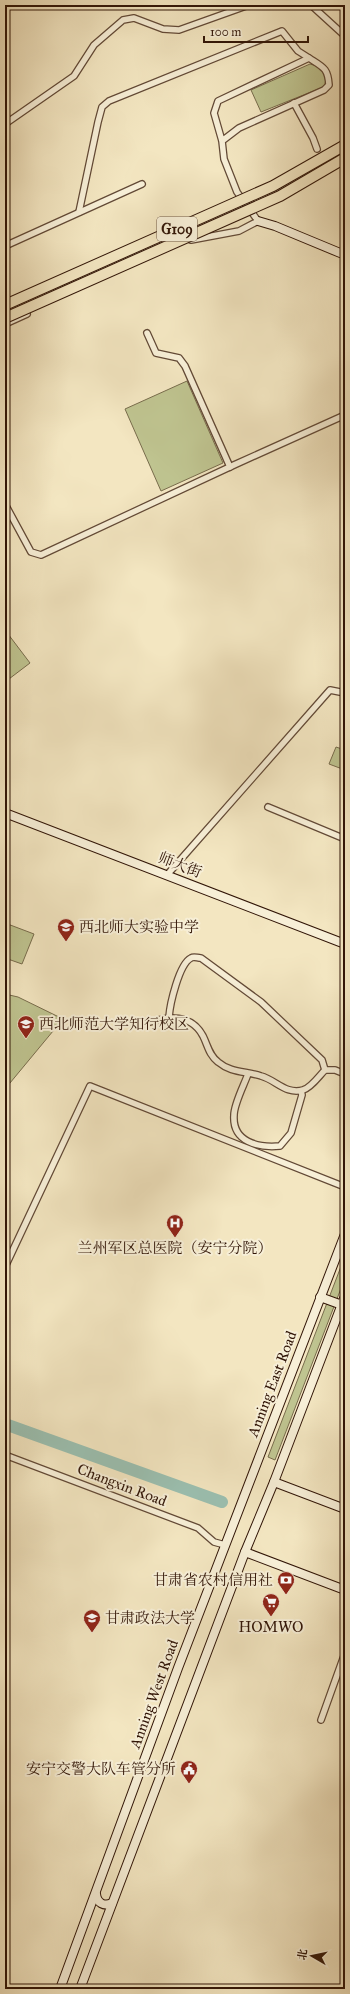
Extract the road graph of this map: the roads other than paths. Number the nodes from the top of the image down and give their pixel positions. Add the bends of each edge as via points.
1 (249, 5) edge
2 (310, 5) edge
3 (345, 36) edge
4 (309, 58) junction
5 (294, 103) junction
6 (5, 124) edge
7 (222, 141) junction
8 (345, 145) edge
9 (317, 149) dead end
10 (345, 158) edge
11 (142, 184) dead end
12 (79, 212) junction
13 (258, 221) junction
14 (5, 246) edge
15 (345, 255) edge
16 (5, 305) edge
17 (5, 318) edge
18 (5, 324) edge
19 (147, 333) dead end
20 (345, 415) edge
21 (230, 467) junction
22 (5, 504) edge
23 (345, 693) edge
24 (268, 807) dead end
25 (5, 813) edge
26 (345, 839) edge
27 (167, 875) junction
28 (345, 944) edge
29 (169, 1017) junction
30 (140, 1025) dead end
31 (325, 1070) junction
32 (248, 1074) junction
33 (345, 1074) edge
34 (301, 1091) junction
35 (345, 1187) edge
36 (345, 1234) edge
37 (5, 1267) edge
38 (345, 1296) edge
39 (320, 1297) junction
40 (342, 1305) junction
41 (5, 1456) edge
42 (274, 1482) junction
43 (345, 1509) edge
44 (225, 1545) junction
45 (245, 1552) junction
46 (345, 1590) edge
47 (345, 1654) edge
48 (321, 1720) dead end
49 (96, 1894) junction
50 (112, 1903) junction
51 (60, 1989) edge
52 (80, 1989) edge

1 - 6 street via 178,30 163,29 134,18 123,20 94,45 74,76
2 - 3 street
4 - 5 street via 328,73 329,85 324,90
4 - 7 street via 218,101 214,113
4 - 12 street via 298,51 282,31 109,101 102,107
5 - 7 street via 238,128
5 - 9 street
7 - 13 street via 224,159 237,192
8 - 16 highway, G109, bridge via 273,186
10 - 17 highway, G109, bridge via 280,196
11 - 12 street
12 - 14 street
13 - 15 main road
13 - 18 street via 239,231 194,238
19 - 21 street via 156,353 179,358 185,366
20 - 21 street
21 - 22 street via 41,555 31,552
23 - 27 street via 330,690
24 - 26 street
25 - 27 main road, 师大街
27 - 28 main road, 师大街
29 - 30 street
29 - 31 street via 171,1000 184,968 190,959 201,958 261,1002 322,1060
29 - 32 street via 196,1027 203,1036 209,1053 218,1063 232,1071
31 - 33 street
31 - 34 street via 308,1088
32 - 34 street via 266,1077 285,1090
32 - 34 street via 233,1114 235,1129 246,1141 265,1148 280,1146 291,1133 302,1096
35 - 37 street via 90,1086
36 - 39 main road, Anning East Road
38 - 40 main road
39 - 40 main road
39 - 44 main road, Anning East Road
40 - 42 main road
41 - 44 street, Changxin Road via 198,1528 214,1542
42 - 43 main road
42 - 45 main road
44 - 49 main road, Anning West Road
45 - 46 main road
45 - 50 main road
47 - 48 street
49 - 50 main road via 101,1903
49 - 51 main road, Anning West Road
50 - 52 main road

